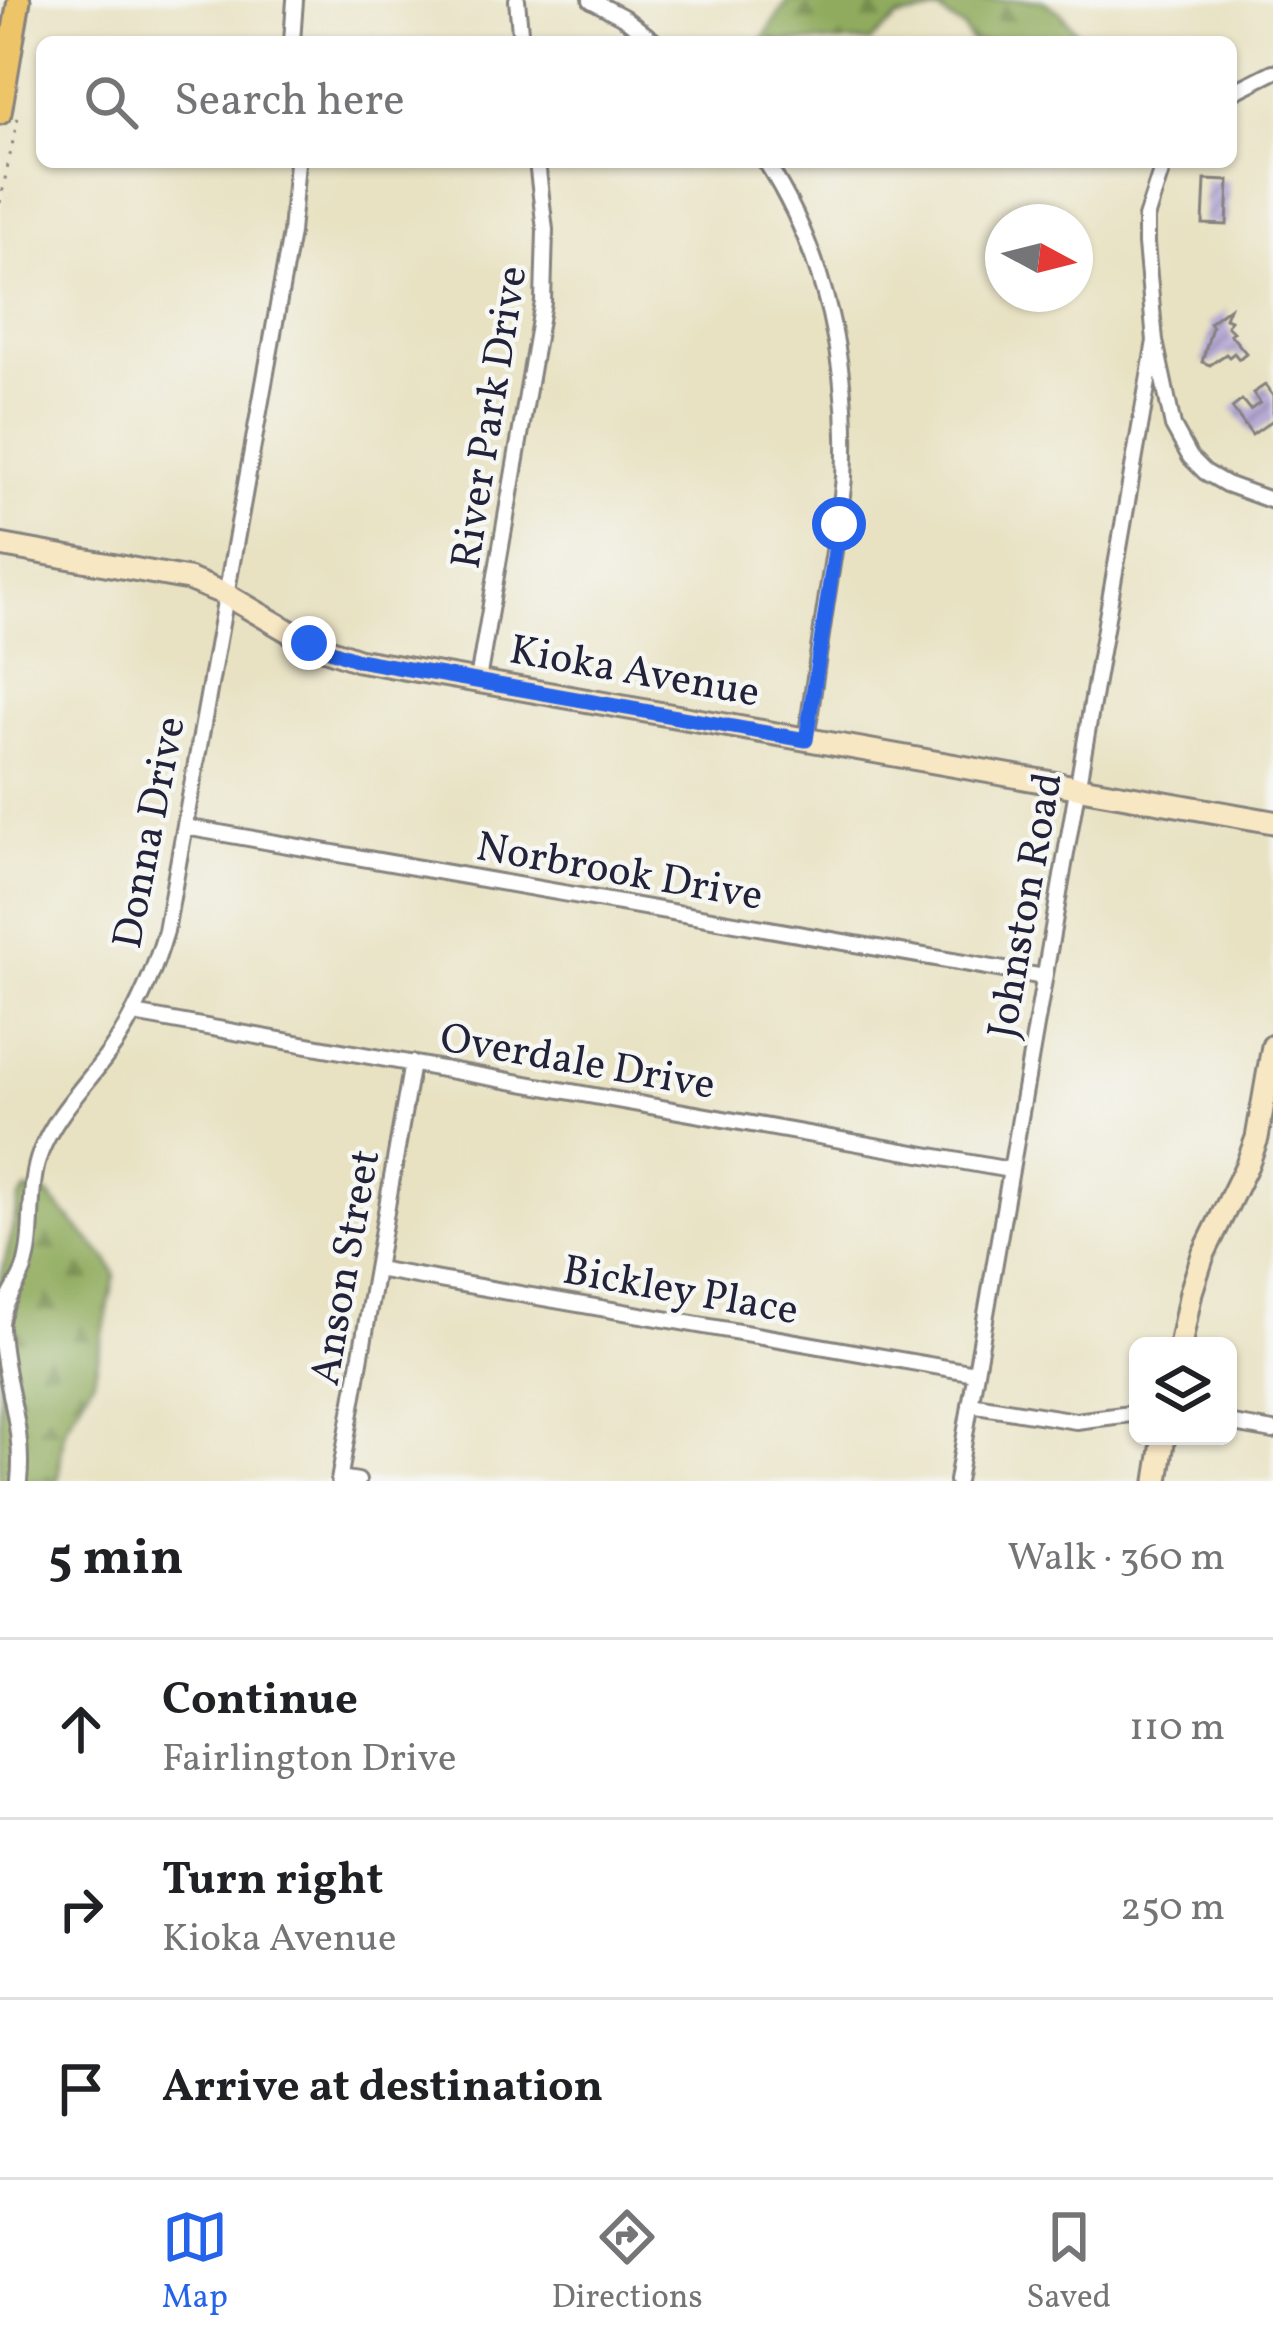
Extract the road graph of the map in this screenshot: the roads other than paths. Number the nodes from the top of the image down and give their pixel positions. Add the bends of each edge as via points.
1 (19, 0) edge
2 (295, 0) edge
3 (517, 0) edge
4 (591, 0) edge
5 (292, 36) edge
6 (520, 36) edge
7 (647, 36) edge
8 (1273, 72) edge
9 (1237, 91) edge
10 (0, 112) edge
11 (295, 168) edge
12 (537, 168) edge
13 (770, 168) edge
14 (1162, 168) edge
15 (1155, 341) junction
16 (1273, 501) edge
17 (0, 545) edge
18 (226, 594) junction
19 (478, 680) junction
20 (806, 740) junction
21 (1077, 786) junction
22 (1273, 822) edge
23 (185, 827) junction
24 (1044, 977) junction
25 (134, 1014) junction
26 (1273, 1046) edge
27 (412, 1064) junction
28 (1010, 1169) junction
29 (376, 1269) junction
30 (1, 1315) edge
31 (1182, 1337) edge
32 (975, 1373) junction
33 (970, 1404) junction
34 (1129, 1414) edge
35 (1237, 1425) edge
36 (1273, 1431) edge
37 (1163, 1445) edge
38 (340, 1479) edge
39 (20, 1481) edge
40 (358, 1481) edge
41 (957, 1481) edge
42 (1157, 1481) edge

1 - 10 main road
2 - 5 street
3 - 6 street
4 - 7 street
8 - 9 street
11 - 18 street, Donna Drive
12 - 19 street, River Park Drive via 543,302
13 - 20 street via 813,256 834,329 844,417 839,524
14 - 15 street via 1146,218
15 - 16 street via 1170,417 1190,458 1226,484
15 - 21 street, Johnston Road
17 - 18 street, Kioka Avenue via 188,579
18 - 19 street, Kioka Avenue via 342,656
18 - 23 street, Donna Drive
19 - 20 street, Kioka Avenue
20 - 21 street, Kioka Avenue
21 - 22 street, Kioka Avenue
21 - 24 street, Johnston Road
23 - 24 street, Norbrook Drive
23 - 25 street, Donna Drive via 166,931
24 - 28 street, Johnston Road
25 - 27 street, Overdale Drive
25 - 30 street, Donna Drive via 38,1156 25,1266
26 - 31 street via 1257,1138 1203,1255
27 - 28 street, Overdale Drive
27 - 29 street, Anson Street
28 - 32 street, Johnston Road
29 - 32 street, Bickley Place
29 - 38 street, Anson Street
30 - 39 street, Donna Drive via 21,1436
32 - 33 street, Johnston Road
33 - 34 street via 1076,1421
33 - 41 street, Johnston Road
35 - 36 street
37 - 42 street
38 - 40 street

